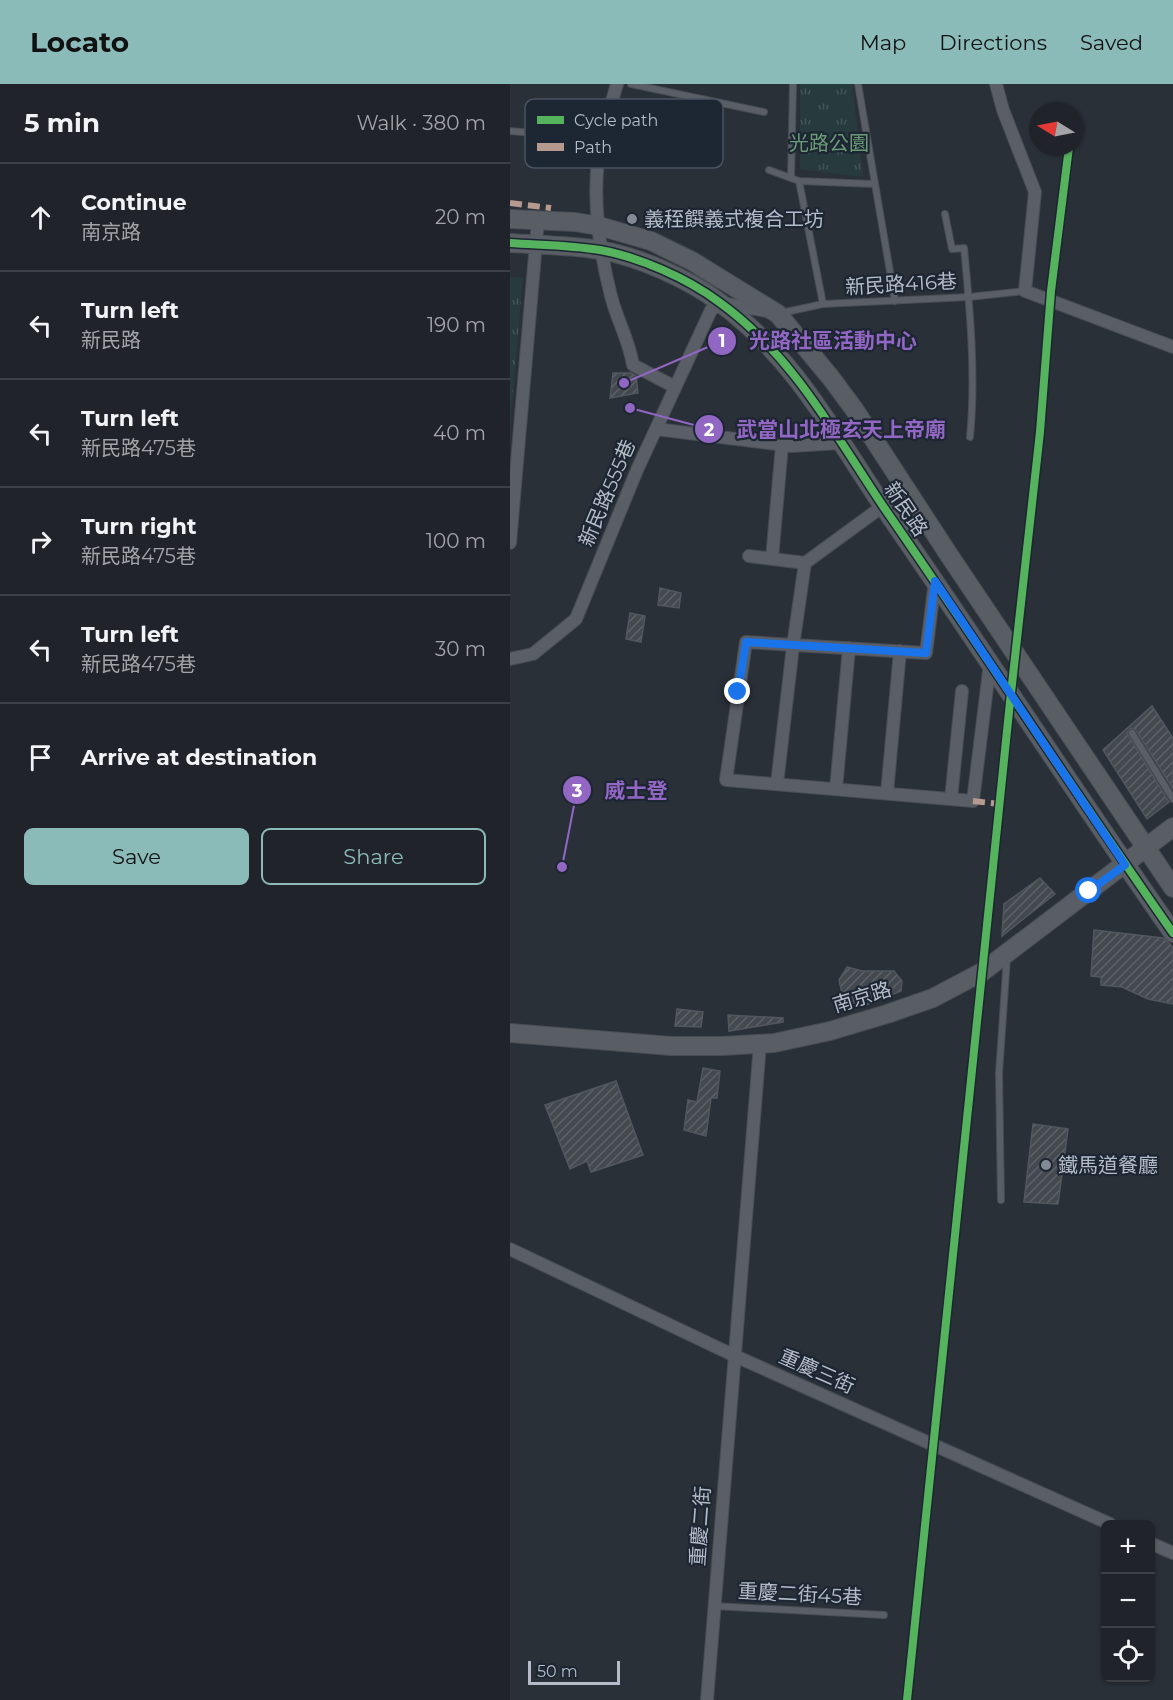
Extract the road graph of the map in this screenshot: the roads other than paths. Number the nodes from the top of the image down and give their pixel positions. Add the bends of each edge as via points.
1 (617, 84) edge
2 (631, 84) edge
3 (793, 84) edge
4 (858, 84) edge
5 (996, 84) edge
6 (613, 99) edge
7 (702, 99) edge
8 (723, 103) edge
9 (764, 112) dead end
10 (510, 131) edge
11 (525, 132) edge
12 (598, 168) edge
13 (769, 170) dead end
14 (791, 177) junction
15 (799, 181) junction
16 (874, 184) junction
17 (945, 213) dead end
18 (510, 219) edge
19 (538, 220) junction
20 (599, 226) junction
21 (510, 243) edge
22 (537, 244) junction
23 (602, 250) junction
24 (1025, 291) junction
25 (969, 297) junction
26 (895, 301) junction
27 (720, 303) junction
28 (823, 304) junction
29 (778, 314) junction
30 (1173, 347) edge
31 (675, 387) junction
32 (656, 429) junction
33 (970, 437) dead end
34 (840, 443) junction
35 (782, 445) junction
36 (883, 506) junction
37 (510, 543) edge
38 (749, 556) dead end
39 (772, 559) junction
40 (805, 563) junction
41 (935, 581) junction
42 (793, 646) junction
43 (849, 648) junction
44 (900, 651) junction
45 (510, 659) edge
46 (990, 663) junction
47 (963, 691) dead end
48 (1132, 733) dead end
49 (777, 784) junction
50 (836, 789) junction
51 (887, 793) junction
52 (951, 799) junction
53 (1173, 799) edge
54 (1173, 827) edge
55 (1145, 849) junction
56 (1125, 865) junction
57 (1173, 888) edge
58 (1173, 933) edge
59 (1007, 951) junction
60 (510, 1033) edge
61 (760, 1044) junction
62 (1001, 1200) dead end
63 (510, 1249) edge
64 (733, 1355) junction
65 (1101, 1520) edge
66 (1155, 1545) edge
67 (1173, 1553) edge
68 (714, 1605) junction
69 (884, 1615) dead end
70 (706, 1700) edge

1 - 6 street
2 - 7 lane
3 - 14 lane
4 - 16 lane
5 - 24 street via 1035,192
8 - 9 lane
10 - 11 lane
12 - 20 street
13 - 14 lane
14 - 15 lane
15 - 16 lane
15 - 28 lane
16 - 26 lane
17 - 25 lane via 952,249 964,248
18 - 19 street, 新民路
19 - 20 street, 新民路
19 - 22 street
20 - 23 street
20 - 29 street, 新民路 via 651,241 692,261
21 - 22 street, 新民路
22 - 23 street, 新民路
22 - 37 street
23 - 27 street, 新民路 via 633,258 685,280
23 - 31 street via 615,312 633,365
24 - 25 lane, 新民路416巷
24 - 30 street
25 - 26 lane, 新民路416巷
25 - 33 lane via 973,408
26 - 28 lane, 新民路416巷
27 - 29 street
27 - 31 street, 新民路555巷 via 711,310
27 - 34 street, 新民路 via 749,326 797,377
28 - 29 lane, 新民路416巷
29 - 55 street, 新民路 via 854,408
31 - 32 street, 新民路555巷
32 - 35 street
32 - 45 street, 新民路555巷 via 576,619 533,654
34 - 35 street
34 - 36 street, 新民路
35 - 39 street
36 - 40 street
36 - 41 street, 新民路
38 - 39 street
39 - 40 street
40 - 42 street
41 - 44 street via 926,653
41 - 46 street, 新民路
42 - 43 street
42 - 49 street
42 - 49 street via 746,642 726,780
43 - 44 street
43 - 50 street
44 - 51 street
46 - 52 street via 973,801
46 - 56 street, 新民路
47 - 52 street
48 - 53 lane
49 - 50 street
50 - 51 street
51 - 52 street
54 - 55 street, 南京路
55 - 56 street, 南京路
55 - 57 street, 新民路
56 - 58 street, 新民路
56 - 59 street, 南京路
59 - 61 street, 南京路 via 982,972 933,998 830,1031
59 - 62 lane via 999,1073
60 - 61 street, 南京路 via 671,1046
61 - 64 street, 重慶二街
63 - 64 street, 重慶三街
64 - 65 street, 重慶三街
64 - 68 street, 重慶二街
66 - 67 street
68 - 69 lane, 重慶二街45巷
68 - 70 street, 重慶二街

